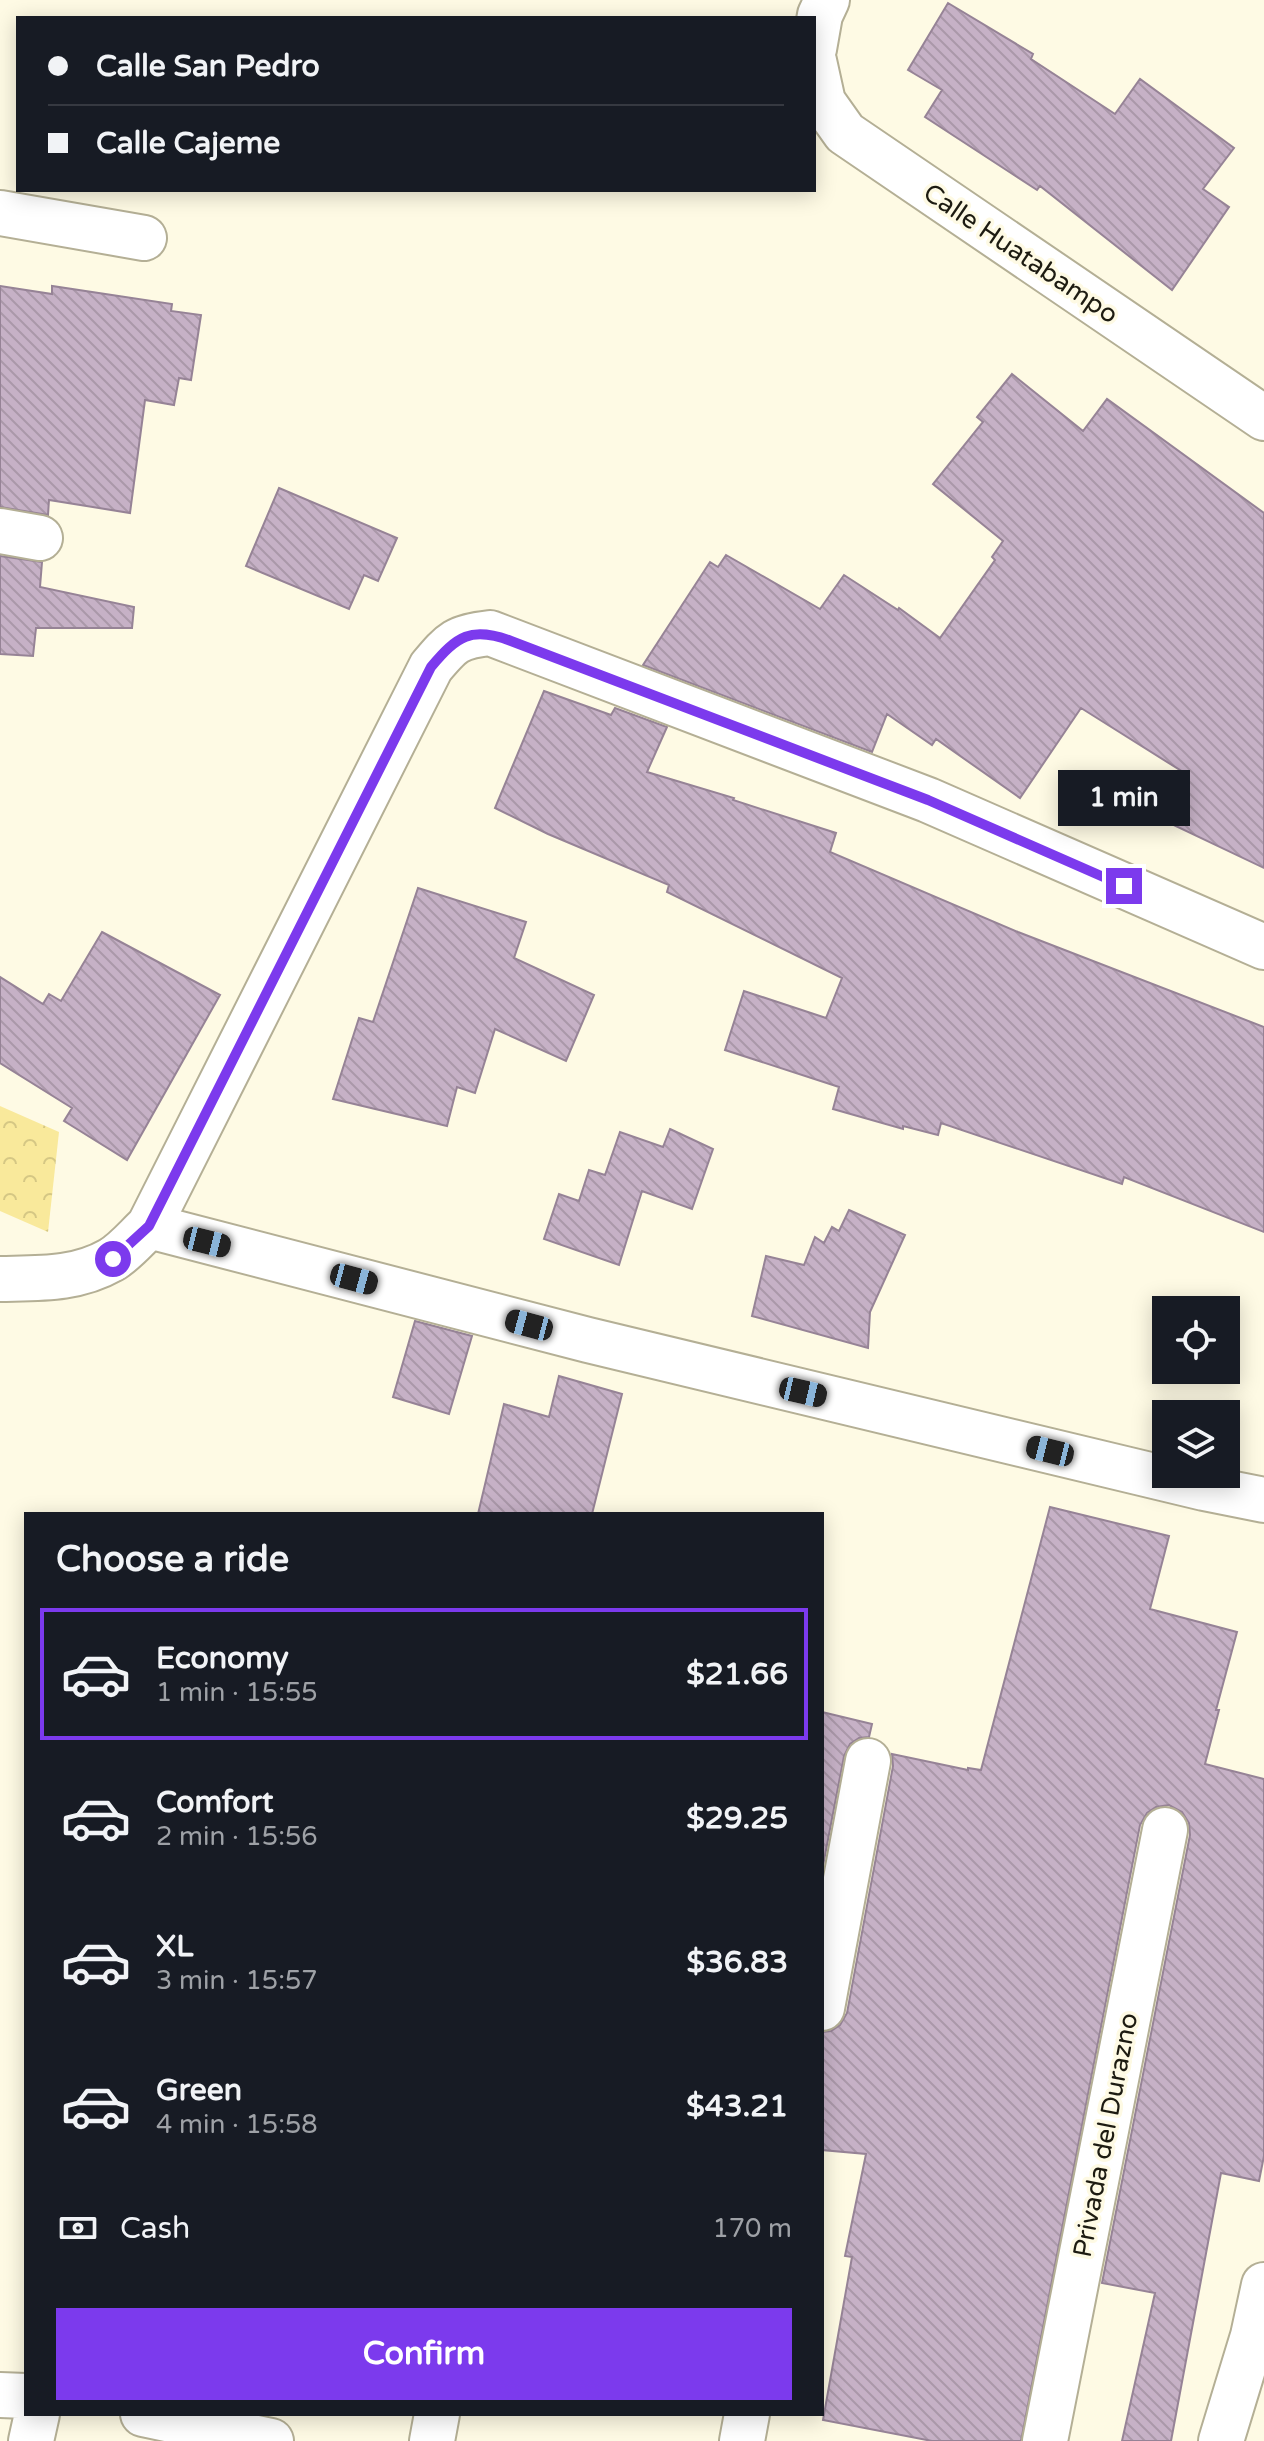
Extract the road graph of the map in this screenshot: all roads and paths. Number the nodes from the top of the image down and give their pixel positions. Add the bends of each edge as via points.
1 (827, 0) edge
2 (816, 38) edge
3 (816, 70) edge
4 (0, 213) edge
5 (144, 238) dead end
6 (1264, 418) edge
7 (1264, 947) edge
8 (149, 1226) junction
9 (0, 1279) edge
10 (1264, 1500) edge
11 (868, 1761) dead end
12 (1165, 1830) dead end
13 (824, 1997) edge
14 (1264, 2285) edge
15 (1259, 2337) edge
16 (0, 2395) edge
17 (24, 2396) edge
18 (37, 2416) edge
19 (152, 2416) edge
20 (437, 2416) edge
21 (747, 2416) edge
22 (31, 2441) edge
23 (271, 2441) edge
24 (432, 2441) edge
25 (742, 2441) edge
26 (1045, 2441) edge
27 (1221, 2441) edge

1 - 2 street
3 - 6 street, Calle Huatabampo via 823,102 845,133
4 - 5 street
7 - 8 street via 928,800 490,633 467,636 450,644 431,667
8 - 9 street via 113,1259 84,1272
8 - 10 street via 588,1340
11 - 13 street
12 - 26 street, Privada del Durazno
14 - 15 street
15 - 27 street
16 - 17 street
18 - 22 street
19 - 23 street
20 - 24 street
21 - 25 street

